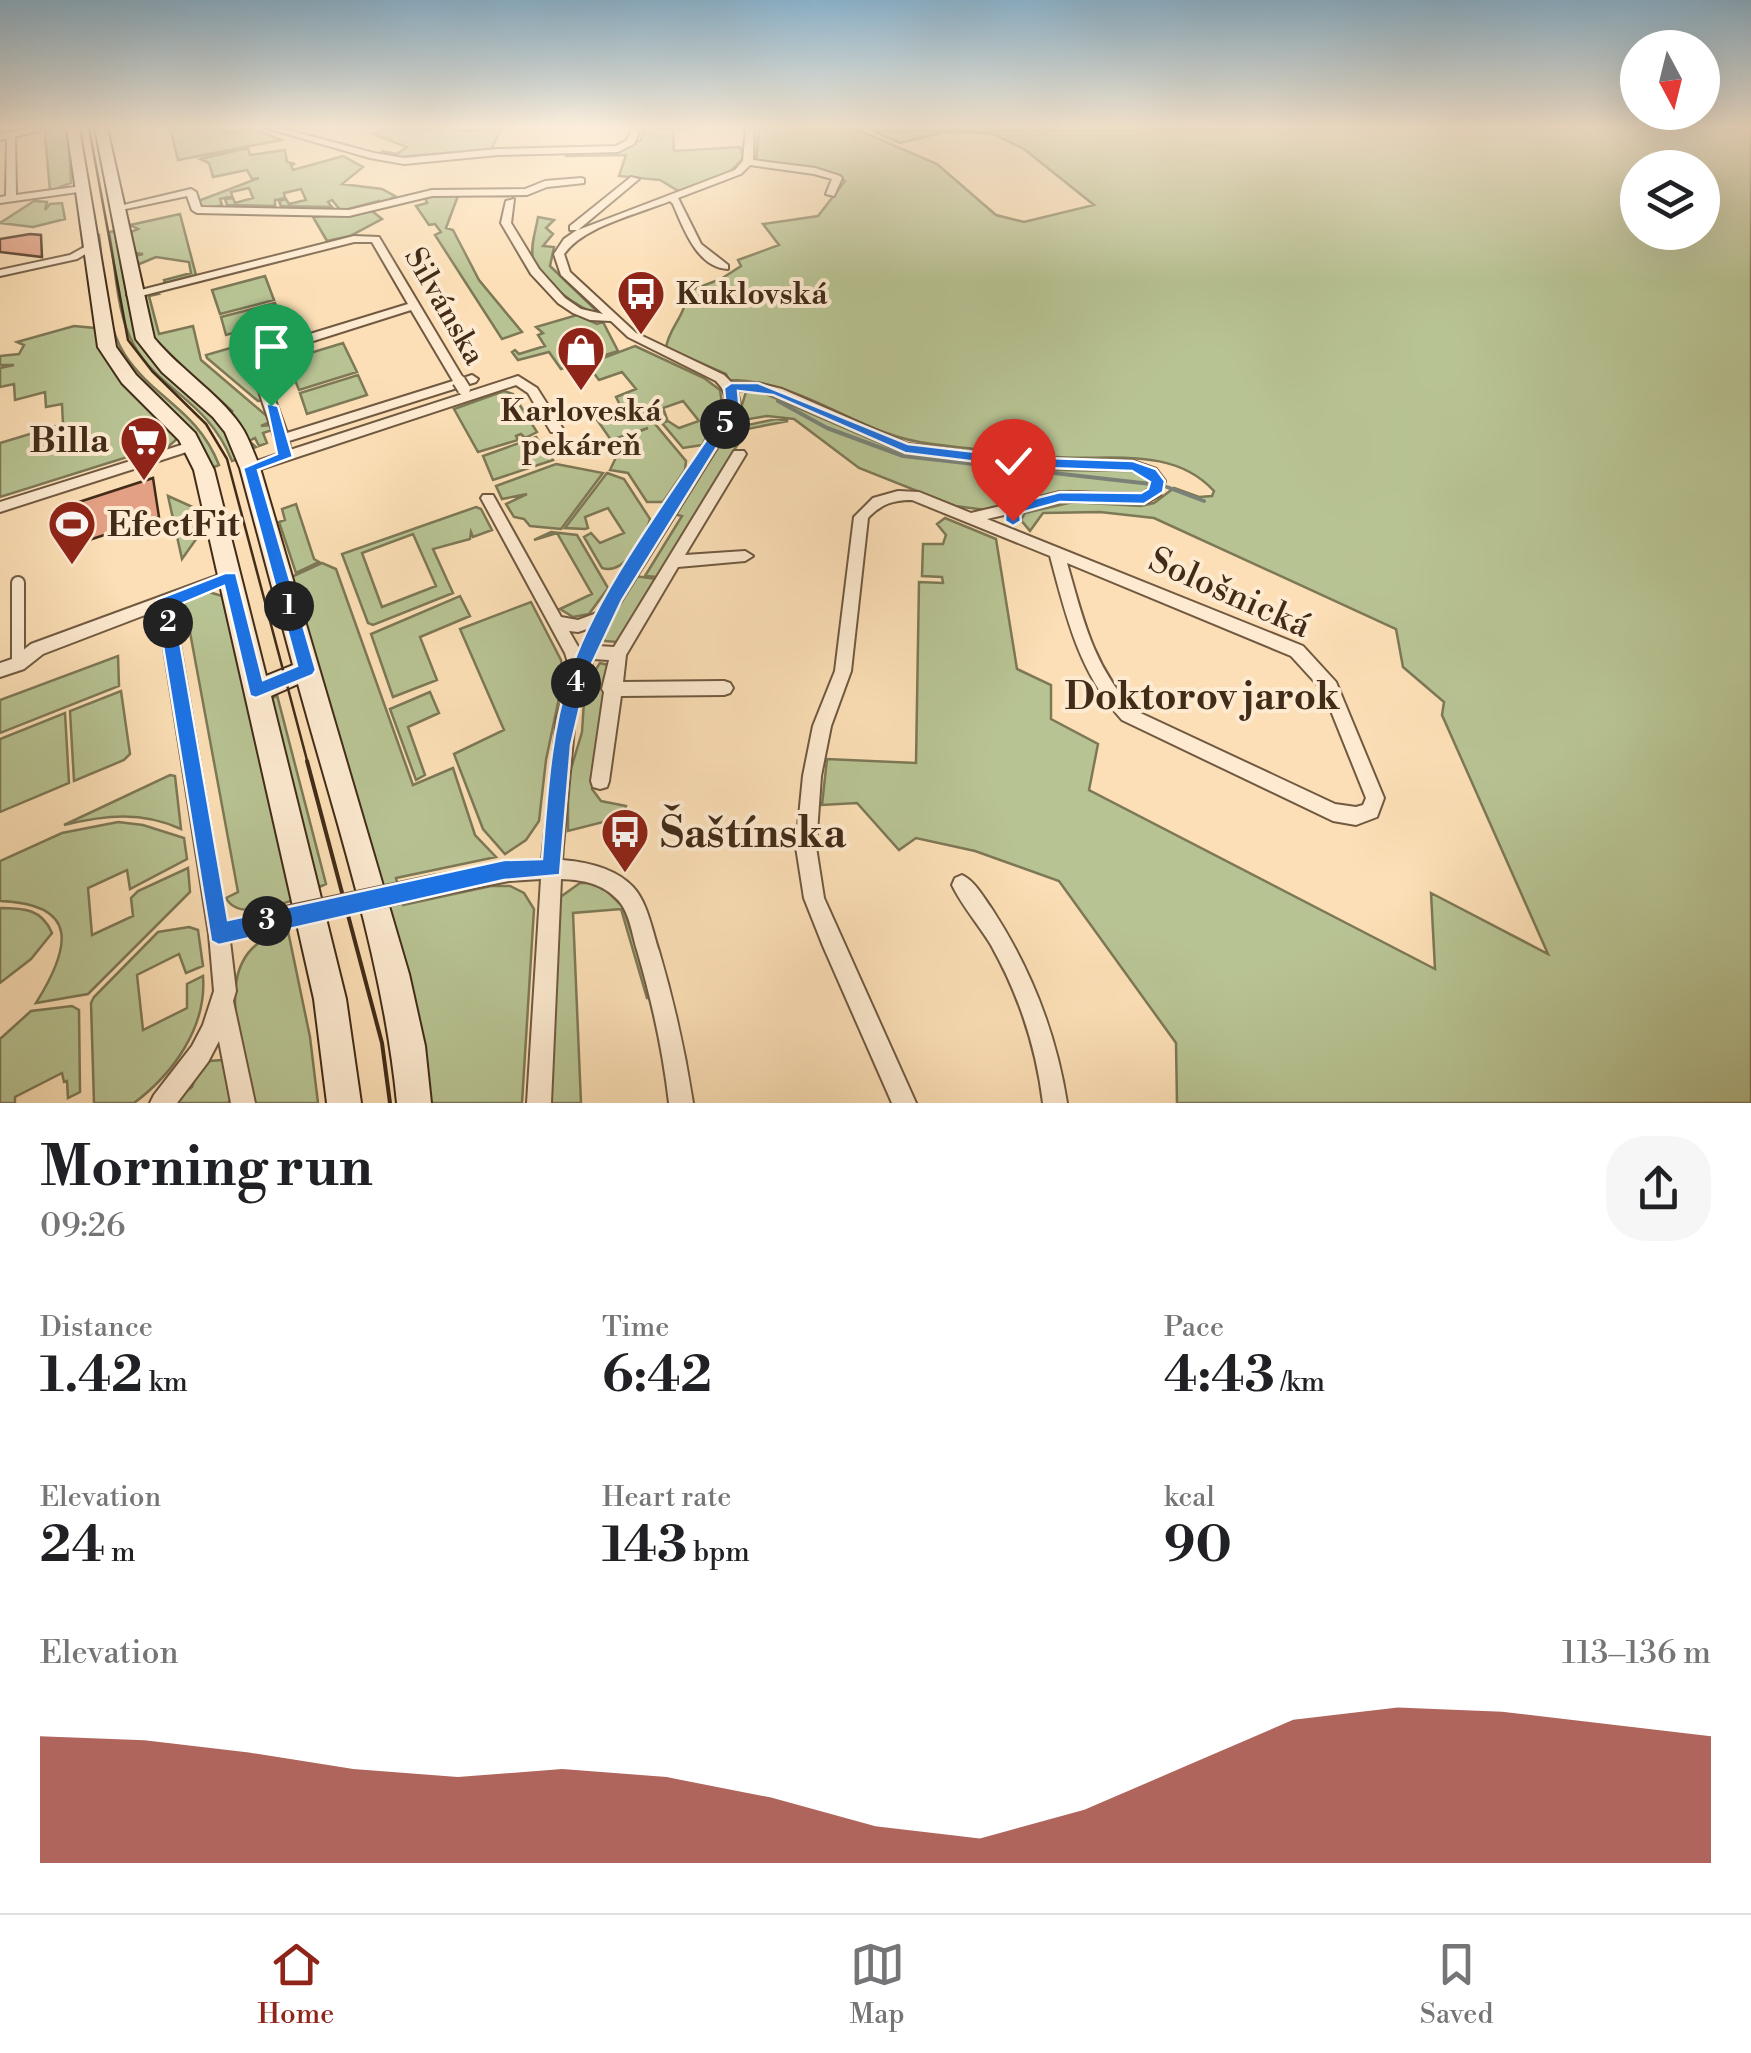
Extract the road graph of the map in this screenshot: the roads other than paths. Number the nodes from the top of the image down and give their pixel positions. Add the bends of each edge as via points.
1 (80, 179) edge
2 (111, 179) edge
3 (634, 179) dead end
4 (721, 179) edge
5 (836, 179) edge
6 (580, 181) dead end
7 (81, 185) junction
8 (6, 186) edge
9 (831, 194) dead end
10 (671, 198) junction
11 (6, 200) edge
12 (511, 201) dead end
13 (116, 208) junction
14 (563, 246) junction
15 (85, 254) junction
16 (724, 267) dead end
17 (0, 274) edge
18 (133, 294) junction
19 (415, 305) junction
20 (612, 318) junction
21 (250, 347) dead end
22 (265, 352) dead end
23 (466, 386) junction
24 (731, 388) junction
25 (556, 429) dead end
26 (283, 439) junction
27 (194, 446) junction
28 (739, 454) dead end
29 (286, 457) junction
30 (250, 468) junction
31 (488, 498) dead end
32 (0, 507) edge
33 (1012, 510) junction
34 (970, 517) junction
35 (1020, 537) junction
36 (1056, 551) junction
37 (745, 556) dead end
38 (672, 562) junction
39 (230, 577) junction
40 (18, 583) dead end
41 (164, 603) junction
42 (603, 617) junction
43 (556, 622) junction
44 (586, 652) junction
45 (618, 654) junction
46 (18, 664) junction
47 (0, 670) edge
48 (307, 670) junction
49 (579, 672) junction
50 (724, 688) dead end
51 (612, 689) junction
52 (256, 690) junction
53 (600, 781) dead end
54 (552, 868) junction
55 (962, 885) dead end
56 (219, 934) junction
57 (222, 1003) junction
58 (234, 1058) junction
59 (192, 1069) junction
60 (162, 1103) edge
61 (243, 1103) edge
62 (344, 1103) edge
63 (414, 1103) edge
64 (539, 1103) edge
65 (680, 1103) edge
66 (904, 1103) edge
67 (1055, 1103) edge

1 - 7 main road
2 - 13 main road
3 - 14 street via 575,227
4 - 10 street
5 - 9 street
6 - 13 street via 527,192 432,192 349,213 197,210 191,192
7 - 11 street
7 - 15 main road
8 - 11 street
10 - 14 street via 583,230
10 - 16 street via 701,252
12 - 20 street via 506,223 533,271 576,312
13 - 18 main road
14 - 20 street via 561,266
15 - 17 street
15 - 27 main road via 111,356
18 - 19 street, Silvánska via 354,238 379,240
18 - 30 main road via 152,350 220,413
19 - 22 street
19 - 23 street, Silvánska
20 - 24 street
21 - 26 street
23 - 25 street via 518,380 534,392
23 - 26 street
23 - 29 street
24 - 33 street, Sološnická via 778,392 905,448 1018,462 1133,466 1158,481 1156,492 1144,499 1060,497
24 - 42 street via 733,410
26 - 29 street
27 - 32 street
27 - 39 main road
28 - 38 street
29 - 30 street
30 - 48 main road
31 - 43 street
33 - 34 street, Sološnická
33 - 35 street
34 - 35 street, Sološnická
34 - 66 street, Sološnická via 894,494 872,503 861,517 844,670 812,776 806,846 814,898
35 - 36 street, Sološnická
36 - 36 street, Sološnická via 1092,671 1128,715 1333,812 1370,812 1372,787 1330,688 1297,651
37 - 38 street
38 - 45 street
39 - 41 street
39 - 52 main road
40 - 46 street
41 - 46 street via 37,649
41 - 56 street
42 - 43 street via 578,626
42 - 44 street
43 - 49 street
44 - 45 street
44 - 49 street
45 - 51 street
46 - 47 street
48 - 52 main road
48 - 63 main road via 394,974
49 - 54 street via 562,745
50 - 51 street
51 - 53 street
52 - 62 main road via 330,999
54 - 56 street, bridge via 504,870
54 - 64 street
54 - 65 street via 614,883 628,896 667,1012
55 - 67 street via 991,920 1029,998
56 - 57 street
57 - 58 street
57 - 59 street
58 - 59 street via 216,1052
58 - 61 street
59 - 60 street

